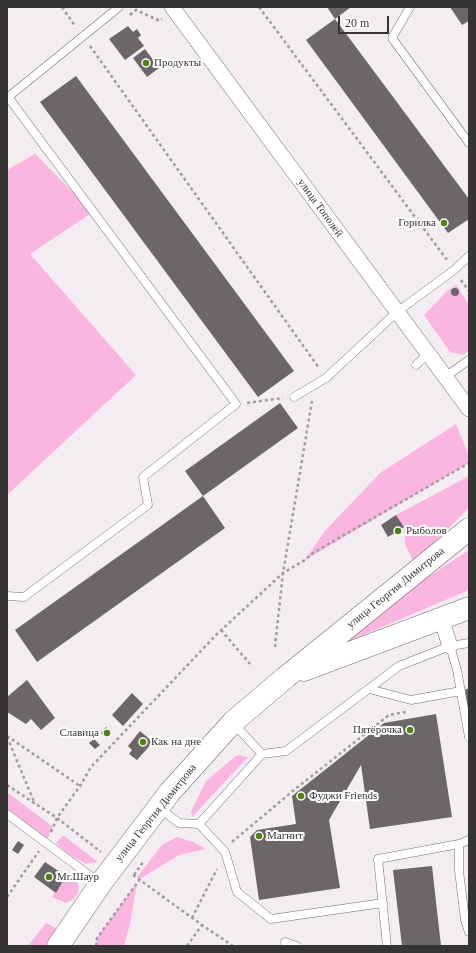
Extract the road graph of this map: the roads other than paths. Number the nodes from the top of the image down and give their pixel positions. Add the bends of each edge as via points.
1 (120, 7) edge
2 (410, 7) edge
3 (173, 9) edge
4 (7, 97) edge
5 (469, 143) edge
6 (469, 256) edge
7 (397, 312) junction
8 (428, 354) junction
9 (469, 360) edge
10 (416, 365) dead end
11 (445, 377) junction
12 (294, 397) road end
13 (469, 409) edge
14 (469, 529) edge
15 (7, 596) edge
16 (469, 608) edge
17 (441, 618) junction
18 (469, 643) edge
19 (450, 646) junction
20 (286, 677) junction
21 (370, 689) junction
22 (461, 692) junction
23 (233, 722) junction
24 (469, 737) edge
25 (262, 754) junction
26 (158, 808) junction
27 (7, 814) edge
28 (199, 824) junction
29 (469, 840) edge
30 (459, 844) junction
31 (101, 884) junction
32 (383, 903) junction
33 (469, 932) edge
34 (285, 942) dead end
35 (58, 946) edge
36 (297, 946) edge
37 (387, 946) edge

1 - 4 lane
2 - 5 lane via 392,38
3 - 7 street, улица Тополей
4 - 15 lane via 236,404 143,477 148,505 24,597
6 - 7 lane
7 - 8 street, улица Тополей
7 - 12 lane via 326,378
8 - 10 lane
8 - 11 street, улица Тополей
9 - 11 lane
11 - 13 street, улица Тополей
14 - 20 main road, улица Георгия Димитрова
16 - 17 main road, улица Георгия Димитрова
17 - 19 street
17 - 20 main road, улица Георгия Димитрова
18 - 19 lane
19 - 21 lane via 399,666
19 - 22 lane
20 - 23 main road, улица Георгия Димитрова
21 - 22 lane via 410,700
21 - 25 lane via 286,751
22 - 24 lane
23 - 25 lane
23 - 26 main road, улица Георгия Димитрова
25 - 28 lane
26 - 28 lane via 179,823
26 - 31 main road, улица Георгия Димитрова
27 - 31 lane
28 - 32 lane via 225,852 237,892 271,919
29 - 30 lane
30 - 32 lane via 378,859
30 - 33 lane via 459,871 465,920
31 - 35 main road, улица Георгия Димитрова
32 - 37 lane
34 - 36 lane

